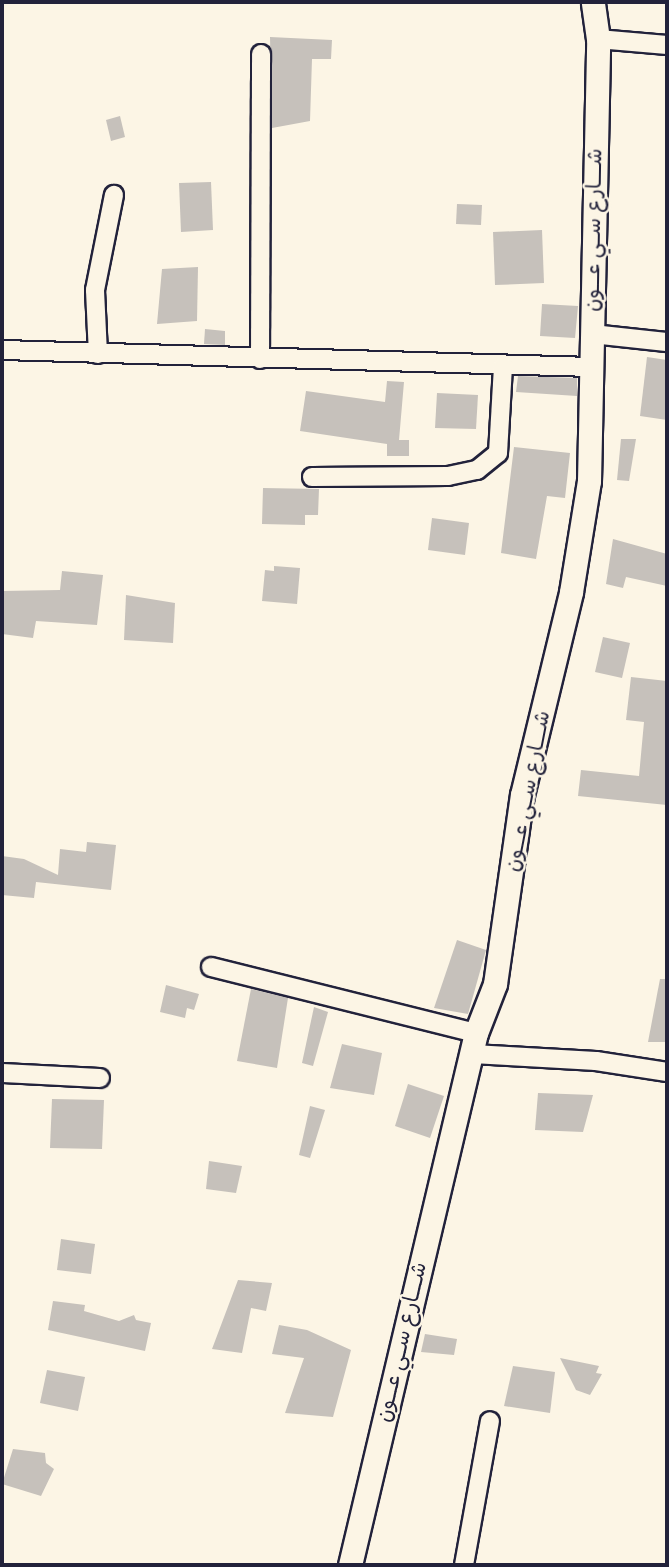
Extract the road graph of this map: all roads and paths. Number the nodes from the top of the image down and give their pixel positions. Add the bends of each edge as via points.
1 (593, 2) edge
2 (598, 39) junction
3 (667, 46) edge
4 (261, 54) dead end
5 (114, 195) dead end
6 (592, 334) junction
7 (667, 342) edge
8 (2, 350) edge
9 (98, 354) junction
10 (260, 359) junction
11 (503, 366) junction
12 (592, 367) junction
13 (313, 477) dead end
14 (211, 967) dead end
15 (474, 1043) junction
16 (667, 1072) edge
17 (2, 1073) edge
18 (100, 1078) dead end
19 (490, 1422) dead end
20 (350, 1565) edge
21 (464, 1565) edge

1 - 2 street, شــــارع ســي عـــون
2 - 3 street
2 - 6 street, شــــارع ســي عـــون
4 - 10 street
5 - 9 street via 95,290
6 - 7 street
6 - 12 street, شــــارع ســي عـــون
8 - 9 street
9 - 10 street
10 - 11 street
11 - 12 street
11 - 13 street via 498,453 477,470 448,476
12 - 15 street, شــــارع ســي عـــون via 589,481 571,592 522,795 495,985
14 - 15 street
15 - 16 street
15 - 20 street, شــــارع ســي عـــون
17 - 18 street
19 - 21 street

